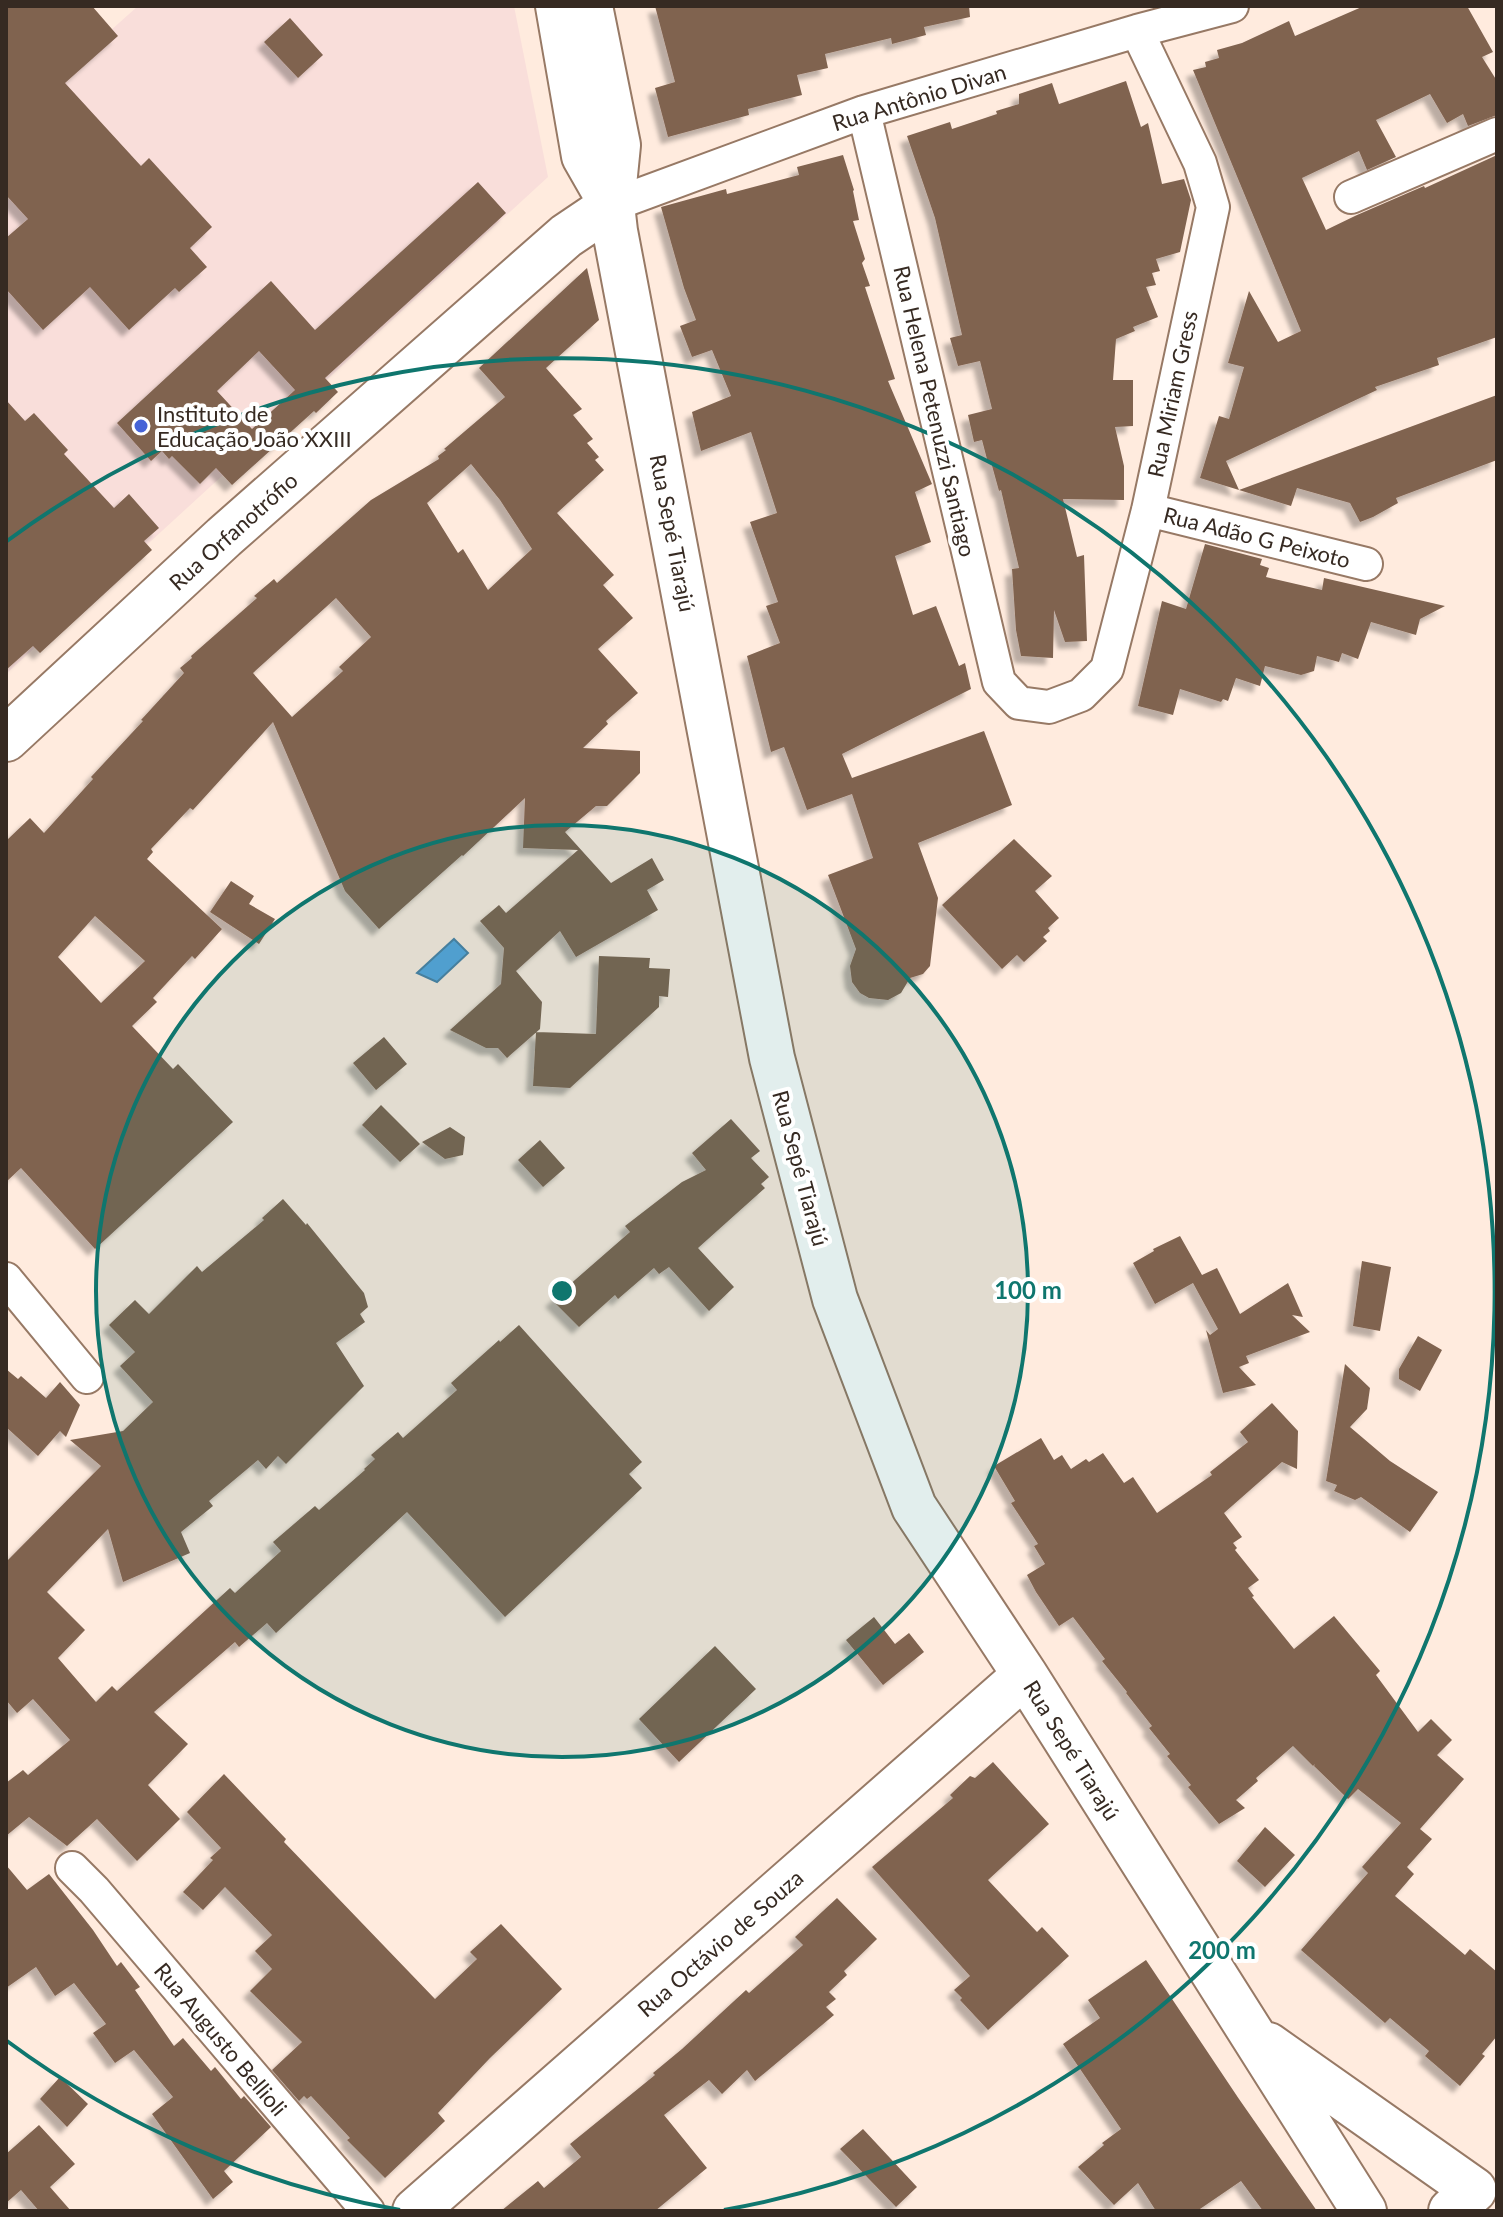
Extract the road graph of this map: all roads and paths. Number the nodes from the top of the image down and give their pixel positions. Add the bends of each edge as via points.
1 (558, 6) edge
2 (590, 6) edge
3 (1232, 6) edge
4 (1137, 31) junction
5 (864, 112) junction
6 (1497, 134) edge
7 (1351, 197) dead end
8 (612, 205) junction
9 (1148, 510) junction
10 (1366, 564) dead end
11 (1019, 703) joint
12 (6, 739) edge
13 (6, 1279) edge
14 (87, 1377) dead end
15 (1025, 1675) junction
16 (72, 1868) dead end
17 (1249, 2032) junction
18 (1474, 2202) edge
19 (368, 2211) edge
20 (415, 2211) edge
21 (1364, 2211) edge

1 - 8 street, Rua Sepé Tiarajú via 584,156
2 - 8 street, Rua Sepé Tiarajú via 618,145
3 - 4 street, Rua Antônio Divan
4 - 5 street, Rua Antônio Divan
4 - 9 street, Rua Miriam Gress via 1200,163 1213,207
5 - 8 street, Rua Antônio Divan
5 - 11 street, Rua Helena Petenuzzi Santiago via 999,682
6 - 7 street
8 - 12 street, Rua Orfanotrófio via 566,236 283,485
8 - 15 street, Rua Sepé Tiarajú via 772,1058 835,1299 914,1507
9 - 10 street, Rua Adão G Peixoto
9 - 11 street, Rua Miriam Gress via 1107,669 1081,695 1049,707
13 - 14 street
15 - 17 street, Rua Sepé Tiarajú
15 - 20 street, Rua Octávio de Souza
16 - 19 street, Rua Augusto Bellioli
17 - 18 street, Rua Sepé Tiarajú
17 - 21 street, Rua Sepé Tiarajú

